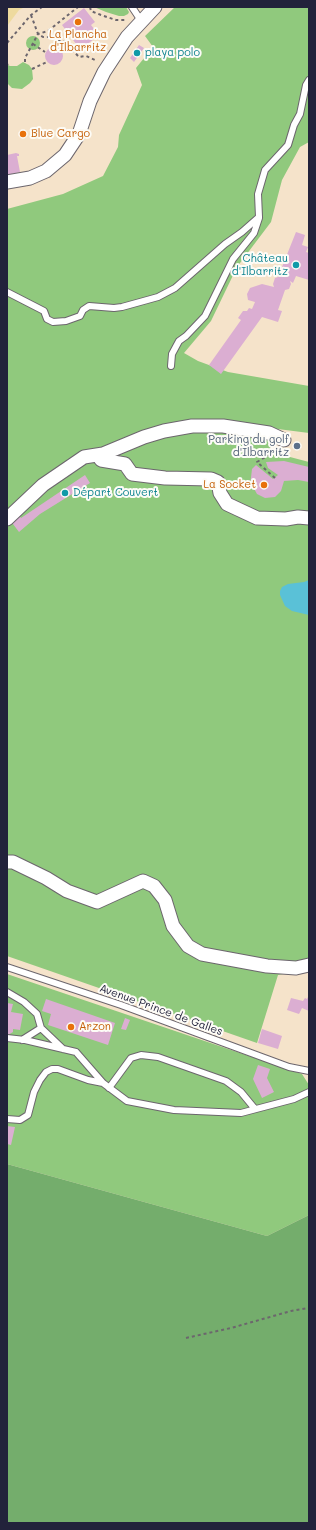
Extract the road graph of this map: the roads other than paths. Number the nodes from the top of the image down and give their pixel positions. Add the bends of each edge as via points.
1 (156, 7) edge
2 (136, 13) edge
3 (309, 80) edge
4 (7, 182) edge
5 (259, 217) junction
6 (7, 292) edge
7 (171, 366) dead end
8 (284, 440) dead end
9 (98, 455) junction
10 (309, 518) edge
11 (7, 519) edge
12 (7, 862) edge
13 (309, 965) edge
14 (7, 967) edge
15 (7, 992) edge
16 (42, 1028) junction
17 (7, 1038) edge
18 (22, 1040) junction
19 (64, 1050) junction
20 (309, 1072) edge
21 (103, 1083) junction
22 (109, 1088) junction
23 (309, 1092) edge
24 (255, 1109) junction
25 (7, 1119) edge

1 - 2 street
2 - 4 street via 127,37 107,67 90,101 79,134 64,155 46,171 30,178
3 - 5 lane via 288,145 265,170 258,194
5 - 6 lane via 180,284 158,297 114,308 89,306 80,316 53,322 47,319 44,311
5 - 7 lane via 254,233 234,259 205,316 179,341 172,354
8 - 9 street via 269,433 223,426 192,426 164,431
9 - 10 street via 101,460 125,464 132,474 211,479 218,482 220,493 227,504 257,518
9 - 11 street via 84,457 43,485
12 - 13 street via 13,862 46,878 67,892 97,902 143,881 154,886 165,900 173,926 188,946 202,954 267,966 296,968
14 - 20 lane, Avenue Prince de Galles
15 - 16 lane via 24,1002 36,1014
16 - 18 lane
16 - 19 lane
17 - 18 lane
18 - 19 lane
19 - 21 lane via 76,1052
21 - 22 lane
21 - 25 lane via 52,1069 40,1080 28,1115 20,1120
22 - 24 lane via 127,1101 174,1110 241,1112
22 - 24 lane via 131,1058 141,1055 158,1057 226,1081 241,1092
23 - 24 lane via 294,1099

